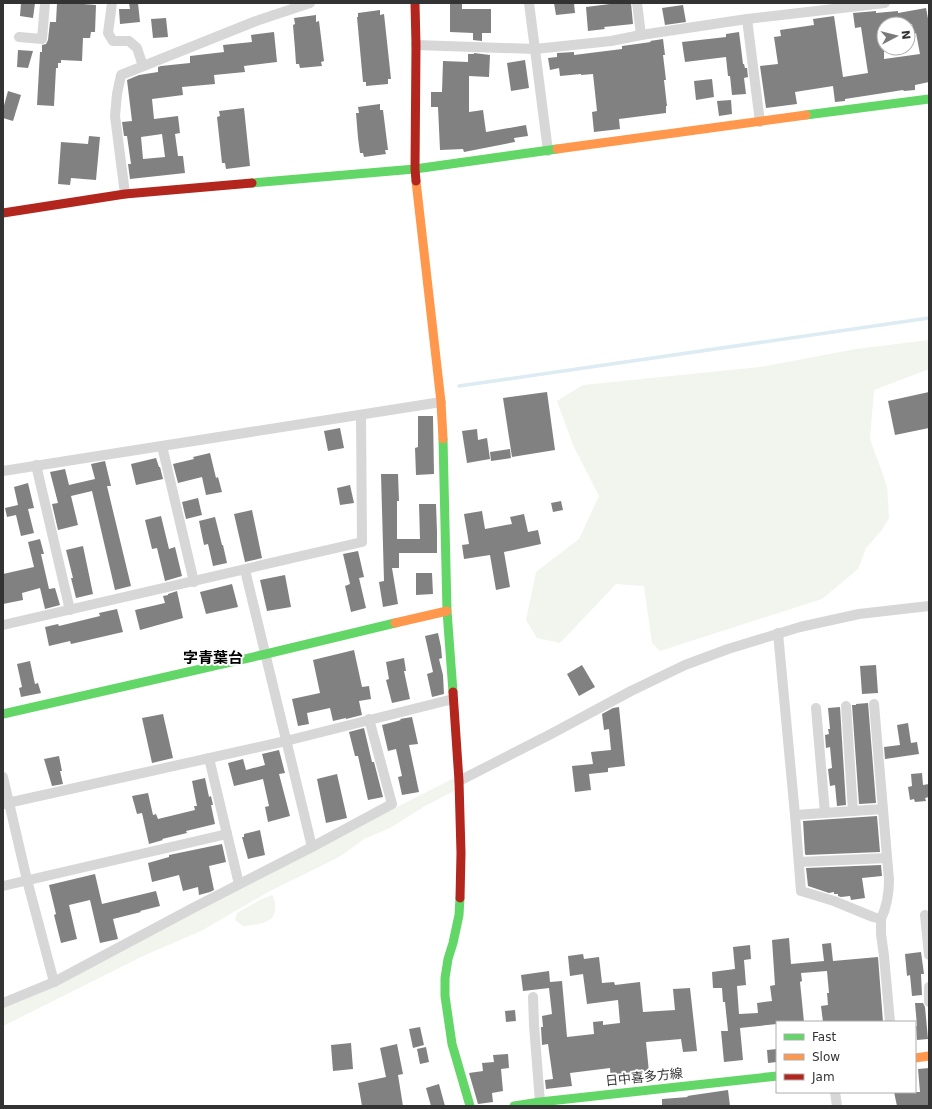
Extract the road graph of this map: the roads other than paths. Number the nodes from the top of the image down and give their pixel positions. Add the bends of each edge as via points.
1 (45, 3) edge
2 (112, 3) edge
3 (310, 3) edge
4 (415, 3) edge
5 (530, 3) edge
6 (637, 3) edge
7 (885, 3) edge
8 (747, 19) junction
9 (641, 35) junction
10 (19, 37) dead end
11 (416, 45) junction
12 (535, 49) junction
13 (143, 66) junction
14 (929, 99) edge
15 (760, 122) junction
16 (548, 151) junction
17 (415, 169) junction
18 (125, 194) junction
19 (3, 213) edge
20 (441, 402) junction
21 (361, 415) junction
22 (162, 446) junction
23 (36, 466) junction
24 (3, 470) edge
25 (245, 570) junction
26 (194, 582) junction
27 (929, 606) edge
28 (70, 610) junction
29 (447, 611) junction
30 (3, 625) edge
31 (778, 633) junction
32 (266, 654) junction
33 (453, 699) junction
34 (874, 704) dead end
35 (846, 706) dead end
36 (816, 708) dead end
37 (3, 714) edge
38 (369, 720) junction
39 (286, 741) junction
40 (209, 758) junction
41 (3, 776) edge
42 (459, 781) junction
43 (6, 803) edge
44 (883, 809) junction
45 (853, 811) junction
46 (825, 813) junction
47 (795, 815) junction
48 (227, 834) junction
49 (312, 847) junction
50 (887, 858) junction
51 (799, 862) junction
52 (27, 880) junction
53 (239, 884) junction
54 (3, 886) edge
55 (925, 915) dead end
56 (881, 918) junction
57 (929, 955) edge
58 (54, 982) junction
59 (929, 987) edge
60 (533, 997) dead end
61 (929, 1002) edge
62 (3, 1003) edge
63 (890, 1021) edge
64 (929, 1056) edge
65 (916, 1058) edge
66 (776, 1076) edge
67 (834, 1093) edge
68 (540, 1102) junction
69 (470, 1106) edge
70 (514, 1106) edge
71 (836, 1106) edge

1 - 10 street via 42,39
2 - 13 street via 108,33 113,41 129,41 138,48
3 - 13 street via 256,21
4 - 11 street
5 - 12 street
6 - 9 street
7 - 8 street
8 - 9 street
8 - 15 street
9 - 12 street via 611,41
11 - 12 street
11 - 17 street
12 - 16 street
13 - 18 street via 121,75 115,108
14 - 15 street
15 - 16 street
16 - 17 street
17 - 18 street
17 - 20 street
18 - 19 street
20 - 21 street
20 - 29 street
21 - 22 street
21 - 25 street via 362,542
22 - 23 street
22 - 26 street
23 - 24 street
23 - 28 street
25 - 26 street
25 - 32 street
26 - 28 street
27 - 31 street via 859,614
28 - 30 street
29 - 32 street
29 - 33 street
31 - 42 street via 685,664
31 - 47 street
32 - 37 street
32 - 39 street
33 - 38 street
33 - 42 street
34 - 44 street
35 - 45 street
36 - 46 street
38 - 39 street
38 - 49 street via 392,804
39 - 40 street
39 - 49 street
40 - 43 street
40 - 48 street
41 - 43 street
42 - 69 street via 459,915 447,966 445,996 452,1044
43 - 52 street
44 - 45 street
44 - 50 street
45 - 46 street
46 - 47 street
47 - 51 street
48 - 52 street
48 - 53 street
49 - 53 street
50 - 51 street
50 - 56 street via 889,893
51 - 56 street via 801,891
52 - 54 street
52 - 58 street
53 - 58 street
55 - 57 street
56 - 63 street
58 - 62 street
59 - 61 street
60 - 68 street
64 - 65 street
66 - 68 street, 日中喜多方線
67 - 71 street
68 - 70 street, 日中喜多方線

